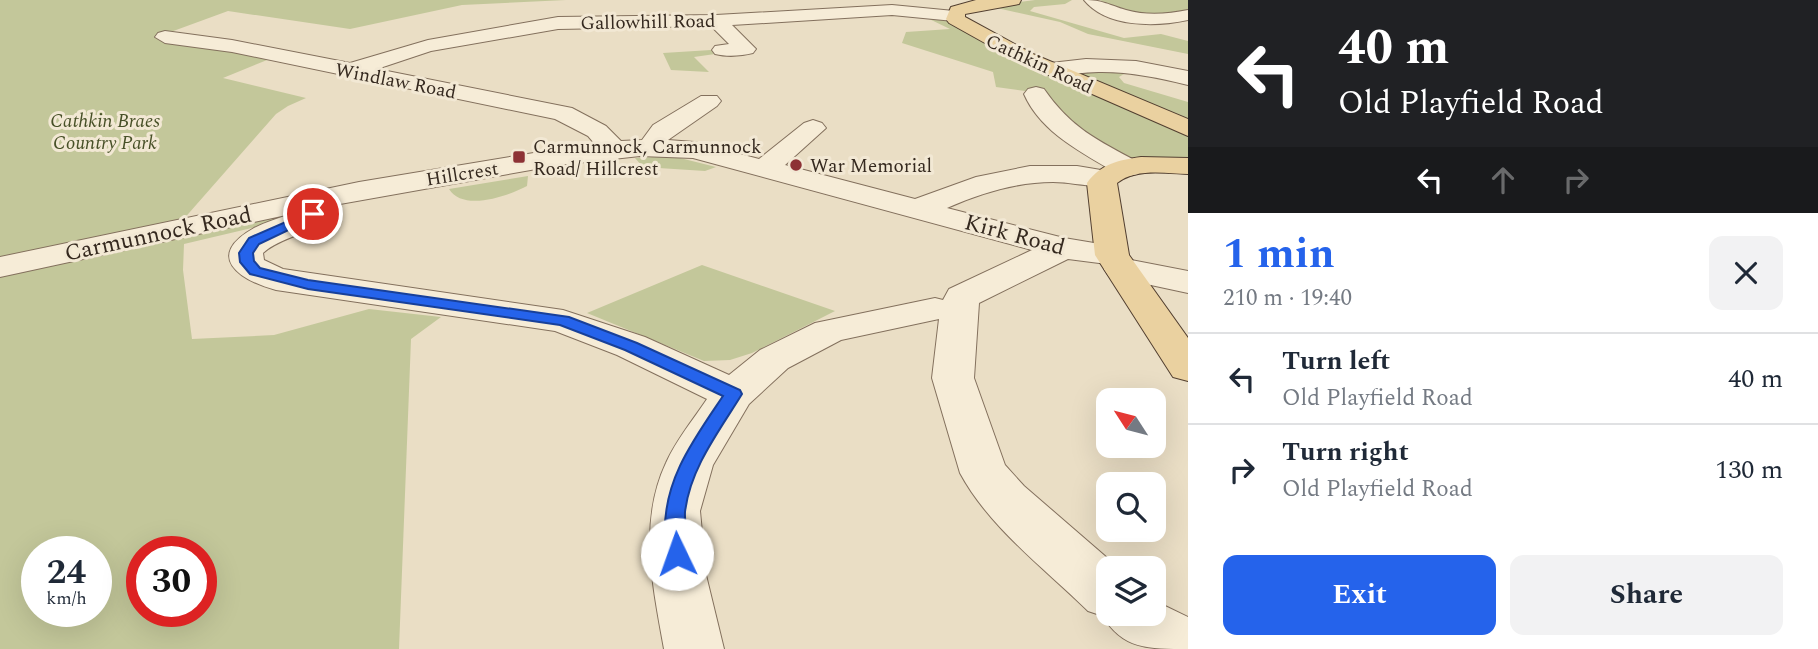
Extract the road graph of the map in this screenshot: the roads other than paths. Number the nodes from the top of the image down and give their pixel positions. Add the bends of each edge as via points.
1 (1013, 0) edge
2 (1092, 0) edge
3 (924, 7) dead end
4 (892, 10) junction
5 (806, 16) junction
6 (954, 16) junction
7 (1183, 19) edge
8 (716, 20) junction
9 (585, 21) junction
10 (838, 33) dead end
11 (165, 37) dead end
12 (602, 44) dead end
13 (722, 50) dead end
14 (1051, 69) junction
15 (347, 71) junction
16 (1188, 78) edge
17 (1036, 94) dead end
18 (709, 102) dead end
19 (813, 128) dead end
20 (1188, 128) edge
21 (650, 146) junction
22 (615, 149) junction
23 (1188, 166) edge
24 (765, 168) junction
25 (1116, 173) junction
26 (316, 198) junction
27 (918, 209) junction
28 (254, 241) junction
29 (195, 245) dead end
30 (1063, 248) junction
31 (1117, 262) junction
32 (0, 267) edge
33 (1188, 282) edge
34 (935, 309) dead end
35 (1188, 368) edge
36 (733, 394) junction
37 (1096, 582) edge
38 (1146, 626) edge
39 (1188, 647) edge
40 (694, 649) edge

1 - 6 main road, Cathkin Road via 976,5
2 - 7 street via 1120,14
3 - 4 street
4 - 5 street, Gallowhill Road
4 - 6 street, Gallowhill Road
5 - 8 street, Gallowhill Road
5 - 10 street
6 - 14 main road, Cathkin Road via 978,34
8 - 9 street, Gallowhill Road
8 - 13 street via 746,49
9 - 12 street
9 - 15 street, Gallowhill Road via 532,25 428,46
11 - 15 street, Windlaw Road
14 - 16 street via 1128,65
14 - 20 main road, Cathkin Road
15 - 22 street, Windlaw Road via 563,113 597,131
17 - 25 street via 1062,127
18 - 21 street via 662,130
19 - 24 street
21 - 22 street, Hillcrest
21 - 24 street, Hillcrest via 694,150
22 - 26 street, Hillcrest
23 - 25 main road via 1153,165
24 - 27 street, Hillcrest
25 - 27 street via 1010,177 984,182
25 - 31 main road via 1102,187
26 - 28 street via 310,217
26 - 32 street, Carmunnock Road
27 - 30 street, Kirk Road
28 - 29 street
28 - 36 street via 246,253 247,262 255,271 276,279 563,321 631,346
30 - 31 street, Kirk Road
30 - 37 street via 962,297 953,378 984,473 1006,500
31 - 33 street, Kirk Road
31 - 35 main road
34 - 36 street via 887,326 829,331 774,359
36 - 40 street via 689,464 675,511 678,575
38 - 39 street

